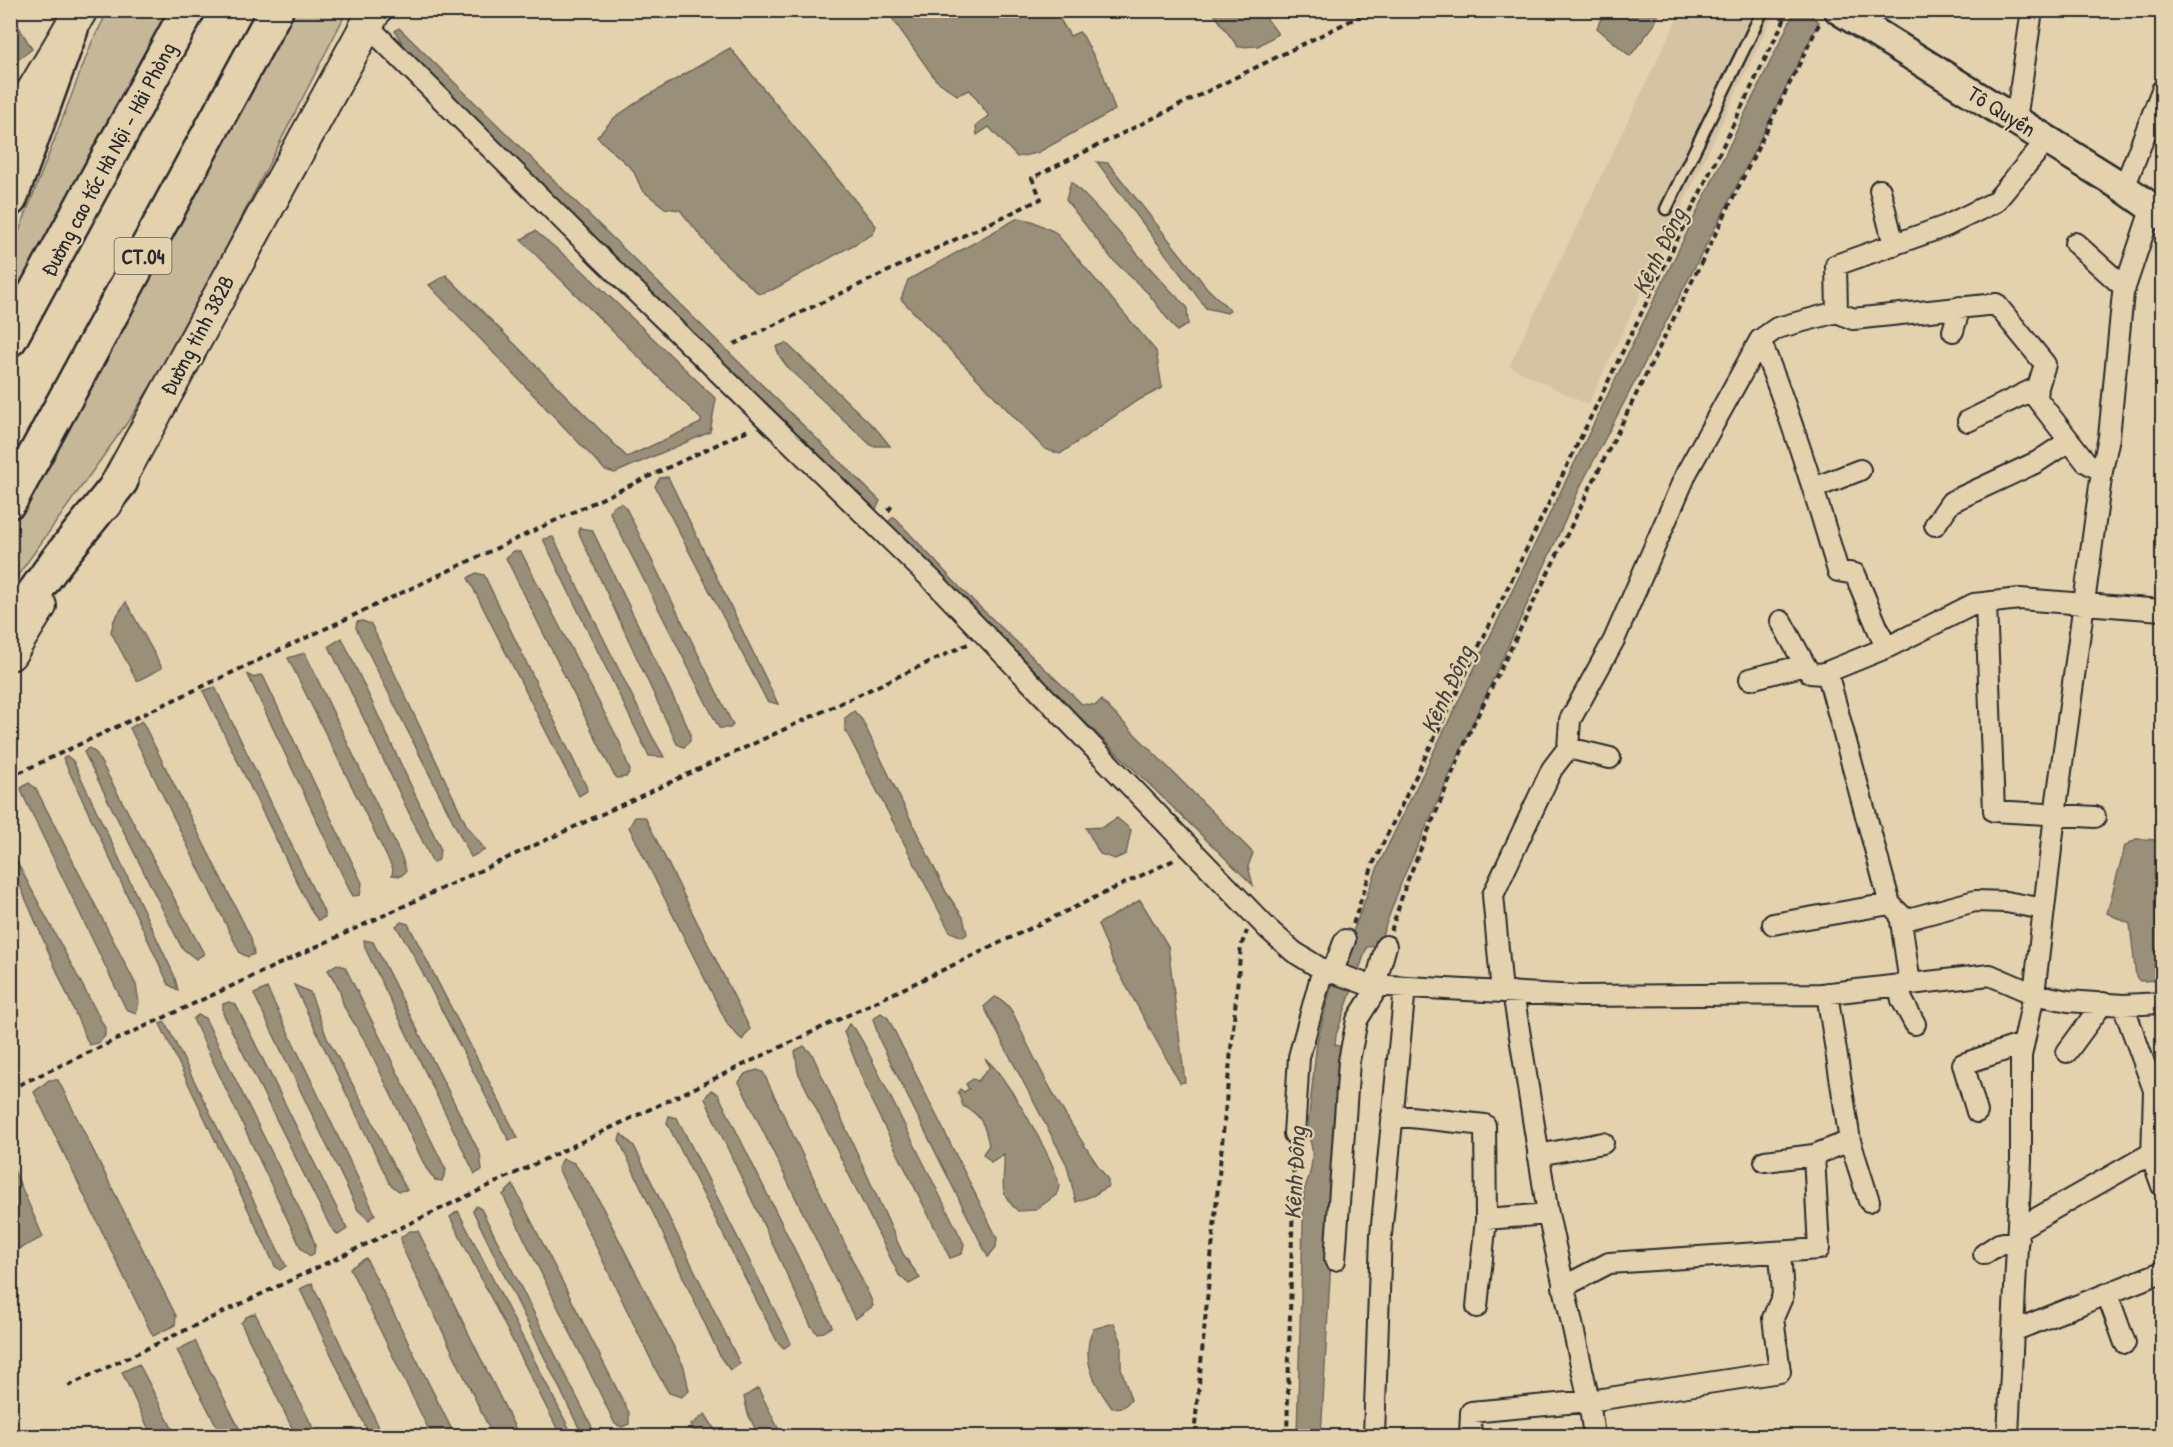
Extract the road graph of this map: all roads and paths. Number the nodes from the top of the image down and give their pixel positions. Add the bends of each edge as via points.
1 (188, 10) edge
2 (276, 10) edge
3 (1372, 10) edge
4 (1763, 10) edge
5 (1789, 10) edge
6 (2032, 10) edge
7 (1848, 17) edge
8 (371, 18) edge
9 (76, 20) edge
10 (2163, 90) edge
11 (2016, 120) junction
12 (10, 130) edge
13 (2047, 140) junction
14 (2124, 188) junction
15 (1880, 190) dead end
16 (10, 199) edge
17 (1666, 209) dead end
18 (2157, 211) edge
19 (2075, 243) dead end
20 (1894, 245) junction
21 (2125, 288) junction
22 (1960, 307) junction
23 (1837, 312) junction
24 (1953, 331) dead end
25 (10, 339) edge
26 (1760, 340) junction
27 (734, 344) dead end
28 (2038, 387) junction
29 (763, 415) junction
30 (1968, 421) dead end
31 (2069, 441) junction
32 (1860, 470) dead end
33 (2102, 471) junction
34 (121, 481) junction
35 (1814, 488) junction
36 (10, 501) edge
37 (1935, 525) dead end
38 (1986, 604) junction
39 (2084, 604) junction
40 (2163, 610) edge
41 (1780, 621) dead end
42 (10, 627) edge
43 (986, 636) junction
44 (1886, 648) junction
45 (10, 654) edge
46 (1805, 665) junction
47 (1827, 672) junction
48 (1750, 679) dead end
49 (1568, 747) junction
50 (1610, 758) dead end
51 (10, 777) edge
52 (2055, 815) junction
53 (2095, 817) dead end
54 (1193, 851) junction
55 (1890, 904) junction
56 (2044, 909) junction
57 (1256, 917) junction
58 (1901, 921) junction
59 (1773, 924) dead end
60 (1345, 940) joint
61 (1386, 946) joint
62 (1328, 971) junction
63 (1374, 985) junction
64 (1905, 985) junction
65 (1405, 987) junction
66 (1508, 992) junction
67 (1827, 993) junction
68 (2034, 994) junction
69 (2103, 1003) junction
70 (2163, 1003) edge
71 (2123, 1005) junction
72 (1915, 1024) dead end
73 (2023, 1044) junction
74 (2067, 1052) dead end
75 (10, 1089) edge
76 (1977, 1112) dead end
77 (1392, 1115) junction
78 (1294, 1134) joint
79 (1850, 1141) junction
80 (1602, 1143) dead end
81 (2152, 1153) junction
82 (1538, 1155) junction
83 (1814, 1155) junction
84 (1765, 1161) dead end
85 (2163, 1186) edge
86 (1869, 1201) dead end
87 (1548, 1214) junction
88 (1486, 1219) junction
89 (2018, 1235) junction
90 (1780, 1252) junction
91 (1984, 1254) dead end
92 (1335, 1260) dead end
93 (2163, 1272) edge
94 (1563, 1287) junction
95 (2107, 1294) junction
96 (1477, 1307) dead end
97 (2013, 1331) junction
98 (2125, 1342) dead end
99 (68, 1386) dead end
100 (1589, 1401) junction
101 (1194, 1437) edge
102 (1287, 1437) edge
103 (1374, 1437) edge
104 (1470, 1437) edge
105 (1594, 1437) edge
106 (2008, 1437) edge

1 - 25 highway, Đường cao tốc Hà Nội - Hải Phòng
2 - 36 highway, CT.04
3 - 27 path via 1032,178 1041,199
4 - 17 lane
5 - 60 path via 1373,864
6 - 11 street
7 - 11 main road, Tô Quyền
7 - 61 path via 1471,729 1406,884
8 - 29 street
8 - 34 main road, Đường tỉnh 382B via 234,264
9 - 12 main road
9 - 16 highway
10 - 14 street
11 - 13 main road, Tô Quyền
13 - 14 main road, Tô Quyền
13 - 20 street via 1995,202
14 - 18 main road, Tô Quyền
15 - 20 street
18 - 21 street
19 - 21 street
20 - 23 street via 1836,265
21 - 33 street
22 - 23 street via 1853,320
22 - 24 street
22 - 28 street via 1996,304 2045,364
23 - 26 street via 1777,328
26 - 35 street via 1784,397
26 - 49 street via 1687,472 1614,640 1570,720
28 - 30 street
28 - 31 street via 2037,399
29 - 43 street
29 - 51 path via 757,425 743,433
31 - 33 street via 2086,462
31 - 37 street via 2037,462 1951,502
32 - 35 street
33 - 39 street
34 - 42 highway
34 - 45 main road, Đường tỉnh 382B
35 - 44 street via 1838,571 1855,574
38 - 39 street via 2020,599
38 - 44 street via 1974,604
38 - 52 street via 1994,811
39 - 40 street
39 - 52 street
41 - 46 street
43 - 54 street
43 - 75 path
44 - 47 street
46 - 47 street via 1810,673
46 - 48 street
47 - 55 street
49 - 50 street
49 - 66 street via 1552,769 1492,895
52 - 53 street
52 - 56 street
54 - 57 street
54 - 99 path
55 - 58 street
55 - 59 street
56 - 58 street via 1975,901
56 - 68 street
57 - 62 street via 1294,952
57 - 101 path via 1241,946
58 - 64 street
60 - 62 street
61 - 63 street
62 - 63 street
62 - 78 street via 1299,1057
63 - 65 street
63 - 92 street via 1356,1020 1349,1061
64 - 67 street
64 - 68 street via 1990,975
64 - 72 street via 1902,1000
65 - 66 street
65 - 77 street
66 - 67 street via 1580,996
66 - 82 street
67 - 79 street
68 - 69 street
68 - 73 street
69 - 71 street
69 - 74 street
70 - 71 street
71 - 81 street via 2154,1090
73 - 76 street via 1963,1064
73 - 89 street
77 - 88 street via 1485,1125
77 - 103 street via 1381,1235
78 - 102 path
79 - 83 street
79 - 86 street
80 - 82 street
81 - 85 street
81 - 89 street
82 - 87 street
83 - 84 street
83 - 90 street via 1819,1249
87 - 88 street
87 - 94 street
88 - 96 street
89 - 91 street
89 - 97 street
90 - 94 street via 1610,1263
90 - 100 street via 1783,1295 1773,1318 1780,1372
93 - 95 street
94 - 100 street
95 - 97 street
95 - 98 street
97 - 106 street
100 - 104 street via 1471,1412
100 - 105 street

